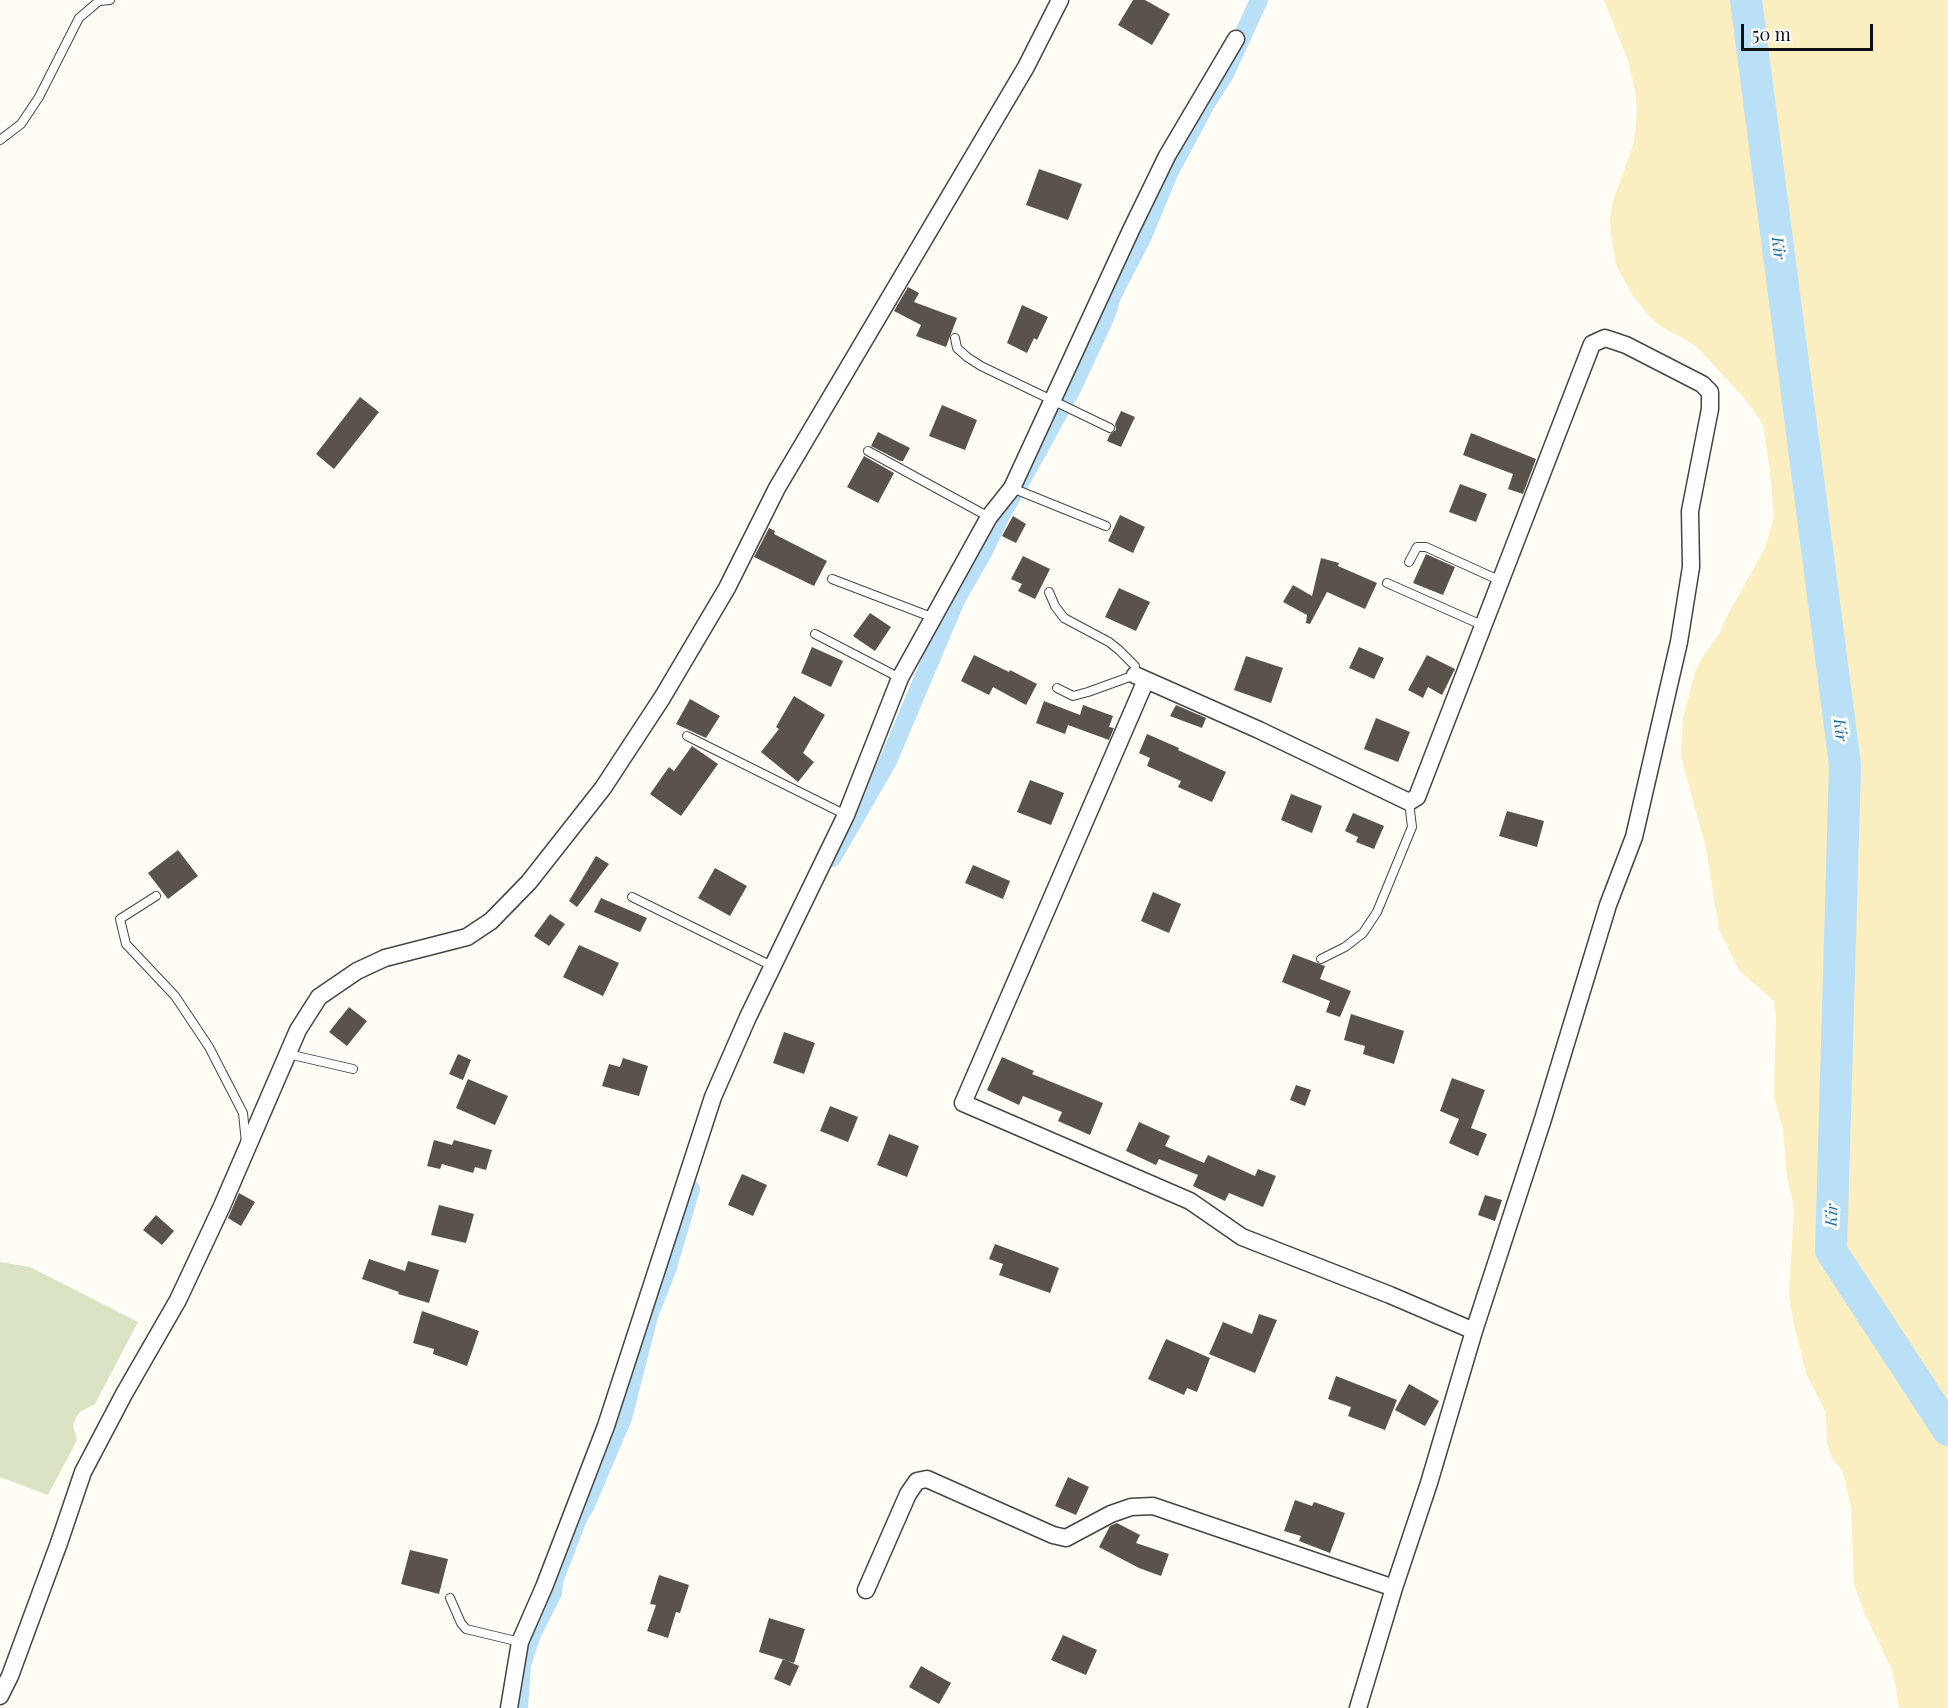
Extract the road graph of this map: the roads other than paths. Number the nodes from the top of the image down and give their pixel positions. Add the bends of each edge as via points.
1 (110, 0) edge
2 (1060, 0) edge
3 (1236, 39) dead end
4 (0, 140) edge
5 (955, 338) dead end
6 (1053, 400) junction
7 (1110, 428) dead end
8 (868, 451) dead end
9 (1012, 488) junction
10 (989, 517) junction
11 (1106, 526) dead end
12 (1409, 562) dead end
13 (832, 579) dead end
14 (1501, 581) junction
15 (1388, 583) dead end
16 (1048, 592) dead end
17 (934, 619) junction
18 (1484, 626) junction
19 (815, 634) dead end
20 (900, 678) junction
21 (1141, 678) junction
22 (1057, 688) dead end
23 (687, 736) dead end
24 (1409, 802) junction
25 (846, 814) junction
26 (156, 896) dead end
27 (632, 897) dead end
28 (1321, 959) dead end
29 (772, 966) junction
30 (288, 1054) junction
31 (353, 1070) dead end
32 (246, 1149) junction
33 (1474, 1331) junction
34 (1394, 1588) junction
35 (866, 1590) dead end
36 (450, 1598) dead end
37 (520, 1642) junction
38 (0, 1696) edge
39 (509, 1708) edge
40 (1358, 1708) edge

1 - 4 lane via 99,1 79,18 39,97 21,124
2 - 30 street via 1026,67 777,488 727,588 603,788 529,882 490,921 467,938 385,958 337,983 319,997
3 - 6 street via 1167,156
5 - 6 lane via 957,348 981,366
6 - 7 lane
6 - 9 street
8 - 10 lane
9 - 10 street
9 - 11 lane
10 - 17 street
12 - 14 lane via 1417,547 1426,547
13 - 17 lane
14 - 18 street
14 - 33 street via 1593,344 1605,338 1626,345 1702,384 1710,392 1690,510 1691,567 1679,642 1634,837 1608,905 1544,1119
15 - 18 lane
16 - 21 lane via 1064,618 1119,650
17 - 20 street
18 - 24 street via 1418,796
19 - 20 lane
20 - 25 street
21 - 22 lane via 1073,696
21 - 24 street
21 - 33 street via 963,1103 1190,1201 1242,1237
23 - 25 lane
24 - 28 lane via 1412,828 1377,912 1363,933
25 - 29 street
26 - 32 lane via 120,919 126,944 175,996 210,1047 243,1113
27 - 29 lane
29 - 37 street via 713,1097 606,1426
30 - 31 lane
30 - 32 street
32 - 38 street via 178,1300 83,1472
33 - 34 street
34 - 35 street via 1153,1506 1131,1507 1111,1514 1066,1538 1053,1535 927,1479 917,1481 908,1494
34 - 40 street
36 - 37 lane via 466,1629
37 - 39 street

